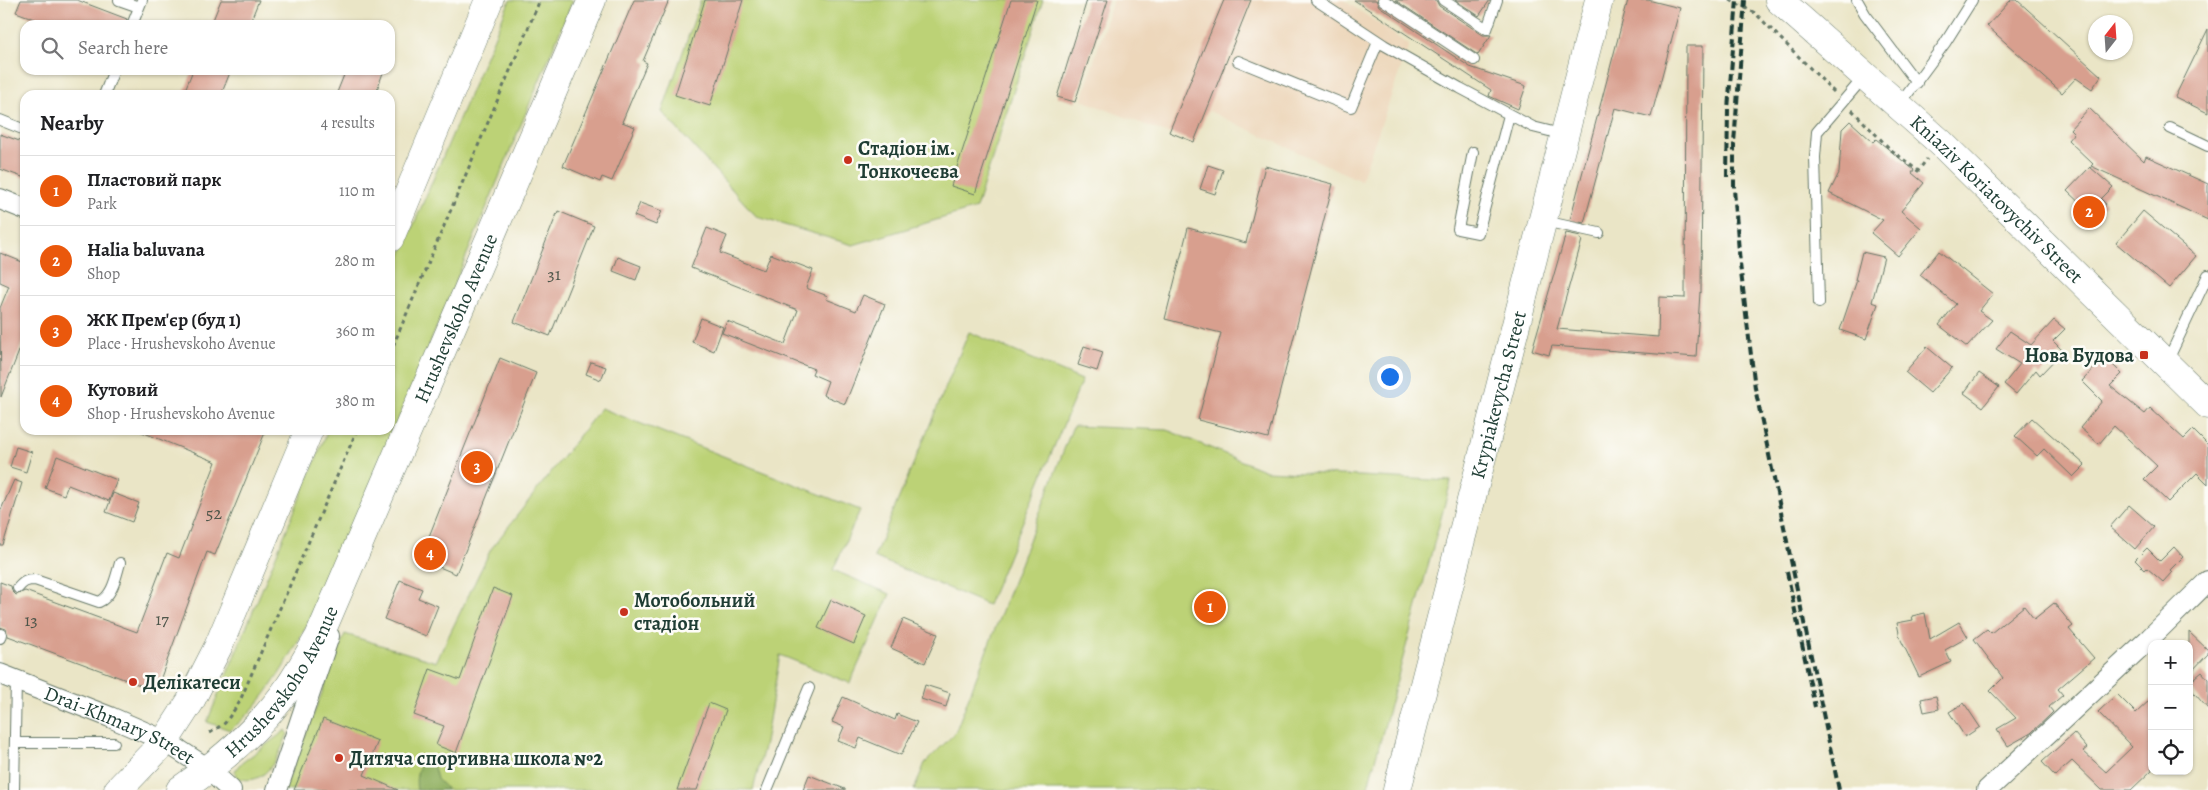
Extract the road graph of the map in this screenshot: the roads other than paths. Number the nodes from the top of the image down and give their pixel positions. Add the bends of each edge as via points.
1 (119, 0) edge
2 (489, 0) edge
3 (592, 0) edge
4 (1316, 0) edge
5 (1383, 0) edge
6 (1443, 0) edge
7 (1497, 0) edge
8 (1599, 0) edge
9 (1779, 0) edge
10 (1857, 0) edge
11 (1972, 0) edge
12 (140, 4) edge
13 (134, 20) edge
14 (1378, 42) junction
15 (1474, 60) dead end
16 (1238, 61) dead end
17 (112, 75) edge
18 (1864, 76) junction
19 (1917, 82) junction
20 (106, 90) edge
21 (1898, 107) junction
22 (1509, 114) junction
23 (0, 120) edge
24 (20, 128) edge
25 (2170, 128) dead end
26 (1566, 135) junction
27 (2208, 146) edge
28 (1473, 152) dead end
29 (0, 200) edge
30 (20, 207) edge
31 (1544, 221) junction
32 (395, 226) edge
33 (1599, 233) dead end
34 (2208, 275) edge
35 (1819, 303) dead end
36 (2166, 364) junction
37 (2208, 405) edge
38 (307, 435) edge
39 (352, 558) junction
40 (120, 563) dead end
41 (2208, 581) edge
42 (18, 588) dead end
43 (8, 677) edge
44 (809, 688) dead end
45 (165, 741) junction
46 (16, 743) junction
47 (114, 743) dead end
48 (208, 769) junction
49 (14, 790) edge
50 (118, 790) edge
51 (180, 790) edge
52 (231, 790) edge
53 (277, 790) edge
54 (767, 790) edge
55 (1397, 790) edge
56 (1987, 790) edge

1 - 12 lane
2 - 32 main road
3 - 39 main road, Hrushevskoho Avenue
4 - 14 lane
5 - 15 lane
6 - 7 lane via 1487,29
8 - 26 main road, Krypiakevycha Street
9 - 18 main road, Kniaziv Koriatovychiv Street
10 - 19 lane
11 - 19 lane
12 - 13 lane
14 - 16 lane via 1351,107
14 - 22 lane
17 - 20 lane
18 - 21 main road, Kniaziv Koriatovychiv Street
18 - 35 lane via 1816,132
19 - 21 lane
21 - 36 main road, Kniaziv Koriatovychiv Street via 1941,143
22 - 26 lane via 1533,127
22 - 28 lane via 1478,233 1458,229
23 - 24 lane
25 - 27 lane
26 - 31 main road, Krypiakevycha Street
29 - 30 street
31 - 33 lane
31 - 55 main road, Krypiakevycha Street via 1500,380
34 - 36 lane
36 - 37 main road, Kniaziv Koriatovychiv Street
38 - 45 main road via 218,647 190,702
39 - 48 main road, Hrushevskoho Avenue via 318,637 289,688 239,743
39 - 53 street
40 - 42 lane via 109,594 99,602 35,580 22,582
41 - 56 street
43 - 45 street, Drai-Khmary Street
43 - 46 lane
44 - 54 lane
45 - 48 street, Drai-Khmary Street
45 - 50 main road
46 - 47 lane
46 - 49 lane
48 - 51 main road, Hrushevskoho Avenue
48 - 52 street, Drai-Khmary Street

